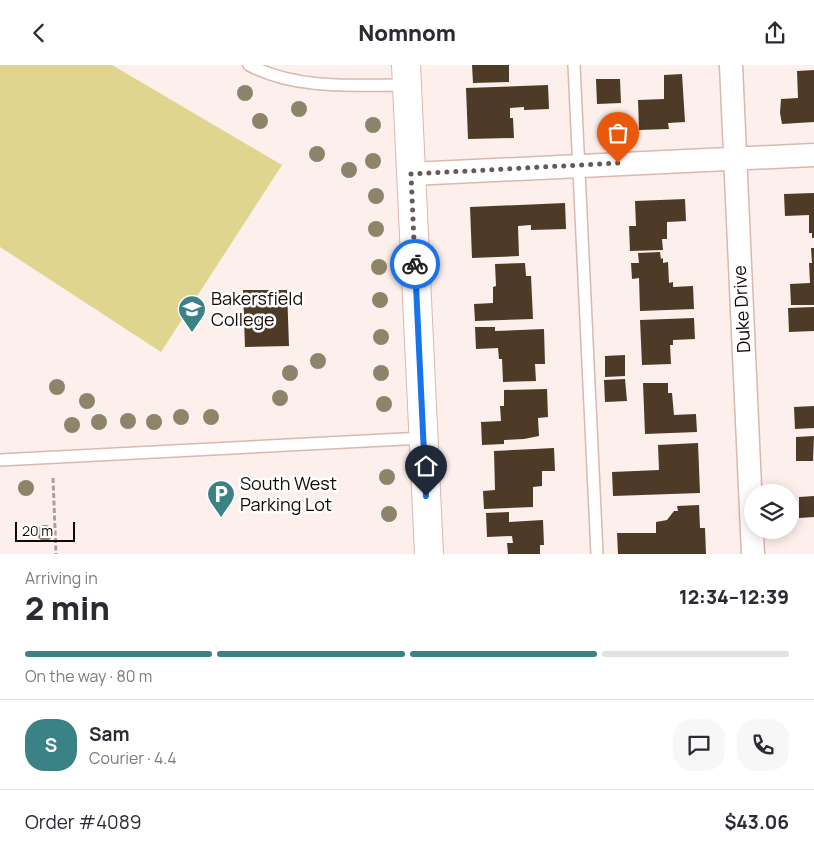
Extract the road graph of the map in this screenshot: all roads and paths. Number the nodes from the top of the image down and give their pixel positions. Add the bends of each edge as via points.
1 (249, 65) edge
2 (574, 65) edge
3 (731, 65) edge
4 (407, 75) edge
5 (814, 155) edge
6 (735, 158) junction
7 (579, 165) junction
8 (411, 174) junction
9 (423, 438) junction
10 (0, 460) edge
11 (53, 478) dead end
12 (56, 554) edge
13 (429, 554) edge
14 (597, 554) edge
15 (754, 554) edge

1 - 4 lane via 289,79 322,84
2 - 7 lane
3 - 6 street, Duke Drive
4 - 8 street
5 - 6 street
6 - 7 street
6 - 15 street, Duke Drive
7 - 8 street
7 - 14 lane
8 - 9 street
9 - 10 lane
9 - 13 street
11 - 12 path

